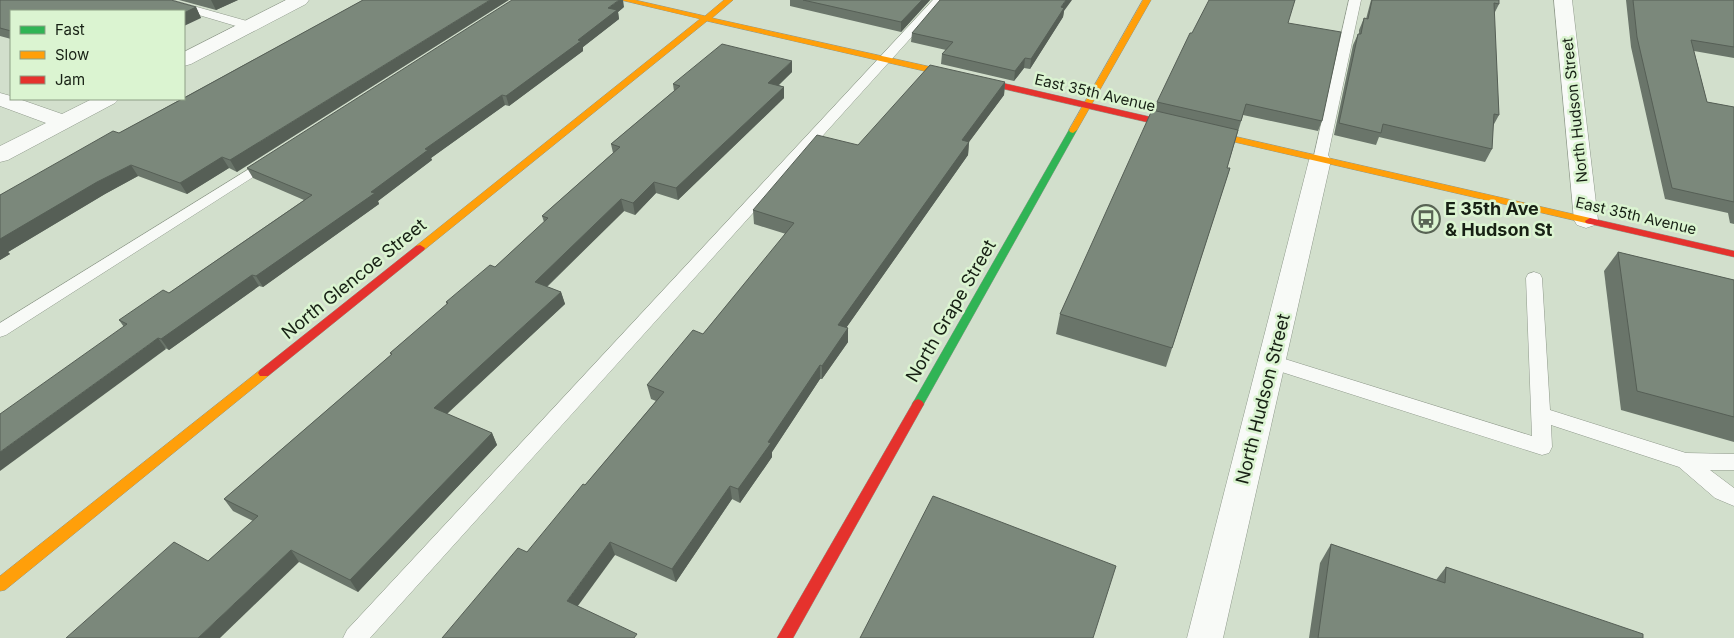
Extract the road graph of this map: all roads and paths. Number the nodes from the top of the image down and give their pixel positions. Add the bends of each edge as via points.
1 (159, 0) edge
2 (300, 0) edge
3 (625, 0) edge
4 (729, 0) edge
5 (938, 0) edge
6 (1147, 0) edge
7 (1355, 0) edge
8 (1563, 0) edge
9 (706, 18) junction
10 (250, 26) junction
11 (185, 59) edge
12 (884, 60) junction
13 (0, 99) edge
14 (106, 100) edge
15 (1087, 106) junction
16 (64, 122) junction
17 (286, 149) edge
18 (0, 155) edge
19 (1320, 160) junction
20 (1586, 220) junction
21 (1734, 254) edge
22 (1534, 278) dead end
23 (0, 331) edge
24 (1272, 362) junction
25 (1540, 414) junction
26 (1686, 461) junction
27 (1734, 462) edge
28 (1734, 497) edge
29 (0, 585) edge
30 (355, 638) edge
31 (785, 638) edge
32 (1206, 638) edge

1 - 10 lane
2 - 10 street
3 - 9 street, East 35th Avenue
4 - 9 street, North Glencoe Street
5 - 12 lane
6 - 15 street, North Grape Street
7 - 19 lane
8 - 20 street, North Hudson Street
9 - 12 street, East 35th Avenue
9 - 29 street, North Glencoe Street
10 - 11 street
12 - 15 street, East 35th Avenue
12 - 30 lane
13 - 16 street
14 - 16 street
15 - 19 street, East 35th Avenue
15 - 31 street, North Grape Street
16 - 18 street
17 - 23 lane
19 - 20 street, East 35th Avenue
19 - 24 street, North Hudson Street
20 - 21 street, East 35th Avenue
22 - 25 lane
24 - 25 lane via 1542,447
24 - 32 street, North Hudson Street
25 - 26 lane
26 - 27 lane
26 - 28 lane via 1722,492

